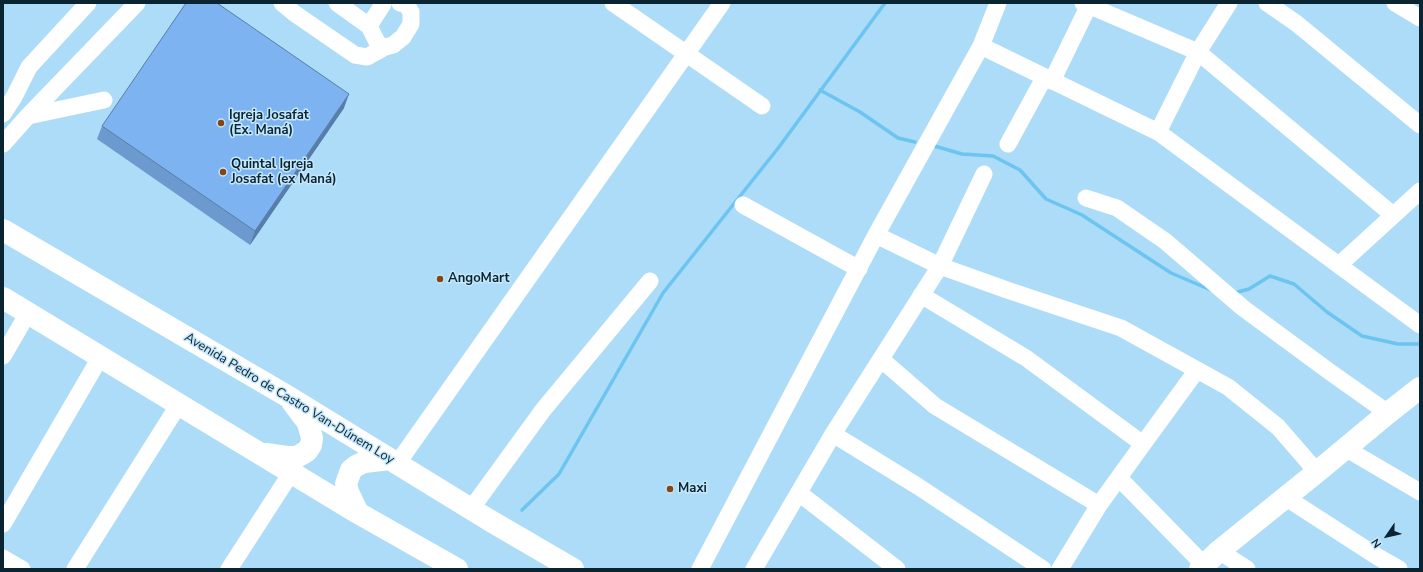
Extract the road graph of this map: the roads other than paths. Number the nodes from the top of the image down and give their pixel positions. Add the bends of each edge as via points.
1 (88, 3) edge
2 (137, 3) edge
3 (282, 3) edge
4 (336, 3) edge
5 (384, 3) edge
6 (400, 3) edge
7 (613, 3) edge
8 (722, 3) edge
9 (998, 3) edge
10 (1228, 3) edge
11 (1267, 3) edge
12 (1395, 3) edge
13 (1086, 4) edge
14 (1420, 18) edge
15 (369, 26) junction
16 (981, 46) junction
17 (385, 48) junction
18 (1198, 52) junction
19 (686, 54) junction
20 (1048, 79) junction
21 (104, 100) dead end
22 (762, 106) dead end
23 (3, 114) edge
24 (28, 116) junction
25 (1420, 125) edge
26 (1158, 132) junction
27 (3, 144) edge
28 (1008, 144) dead end
29 (984, 174) dead end
30 (1086, 198) dead end
31 (1417, 199) edge
32 (743, 205) dead end
33 (1393, 215) junction
34 (3, 230) edge
35 (876, 235) junction
36 (1339, 264) junction
37 (940, 266) junction
38 (859, 269) junction
39 (650, 281) dead end
40 (921, 295) junction
41 (3, 298) edge
42 (28, 313) junction
43 (1420, 325) edge
44 (3, 356) edge
45 (101, 356) junction
46 (882, 360) junction
47 (1197, 370) junction
48 (1417, 395) edge
49 (287, 396) junction
50 (179, 404) junction
51 (1388, 413) junction
52 (833, 434) junction
53 (1143, 444) junction
54 (1345, 448) junction
55 (259, 453) junction
56 (394, 461) junction
57 (1317, 472) junction
58 (291, 473) junction
59 (1119, 478) junction
60 (1420, 492) edge
61 (799, 493) junction
62 (1285, 497) junction
63 (1099, 505) junction
64 (358, 513) junction
65 (480, 514) junction
66 (3, 524) edge
67 (3, 558) edge
68 (431, 562) edge
69 (1207, 562) edge
70 (22, 569) edge
71 (75, 569) edge
72 (229, 569) edge
73 (457, 569) edge
74 (573, 569) edge
75 (700, 569) edge
76 (754, 569) edge
77 (897, 569) edge
78 (1043, 569) edge
79 (1060, 569) edge
80 (1247, 569) edge
81 (1399, 569) edge

1 - 23 street via 28,67
2 - 24 street
3 - 17 street via 355,55 368,57
4 - 15 street
5 - 15 street
6 - 17 street via 406,4 411,12 411,24 403,37
7 - 19 street
8 - 19 street
9 - 16 street
10 - 18 street
11 - 25 street via 1296,23
12 - 14 street
13 - 18 street
13 - 20 street
15 - 17 street via 378,44
16 - 20 street
16 - 35 street
18 - 26 street
18 - 33 street
19 - 22 street
19 - 56 street
20 - 26 street
20 - 28 street
21 - 24 street
24 - 27 street
26 - 36 street
29 - 37 street
30 - 51 street via 1117,208 1165,241 1243,308
31 - 33 street
32 - 38 street
33 - 36 street
34 - 49 highway, Avenida Pedro de Castro Van-Dúnem Loy
35 - 37 street
35 - 38 street
36 - 43 street
37 - 40 street
37 - 47 street via 1121,328
38 - 75 street
39 - 65 street via 543,410
40 - 46 street
40 - 53 street via 1026,358
41 - 42 highway
42 - 44 street
42 - 45 highway
45 - 50 highway
45 - 66 street
46 - 52 street
46 - 63 street via 935,406
47 - 53 street
47 - 57 street via 1228,387 1278,426
48 - 51 highway
49 - 55 highway via 308,423 312,438 310,445 307,451 297,457
49 - 56 highway, Avenida Pedro de Castro Van-Dúnem Loy
50 - 55 highway
50 - 71 street
51 - 54 highway
52 - 61 street
52 - 78 street
53 - 59 street
54 - 57 highway
54 - 60 street
55 - 58 highway
56 - 64 highway via 364,462 351,470 346,484
56 - 65 highway, Avenida Pedro de Castro Van-Dúnem Loy
57 - 62 highway
58 - 64 highway
58 - 72 street
59 - 63 street
59 - 69 street
61 - 76 street
61 - 77 street
62 - 69 highway
62 - 81 street
63 - 79 street
64 - 68 highway
65 - 74 highway, Avenida Pedro de Castro Van-Dúnem Loy
67 - 70 street
68 - 73 highway
69 - 80 street

